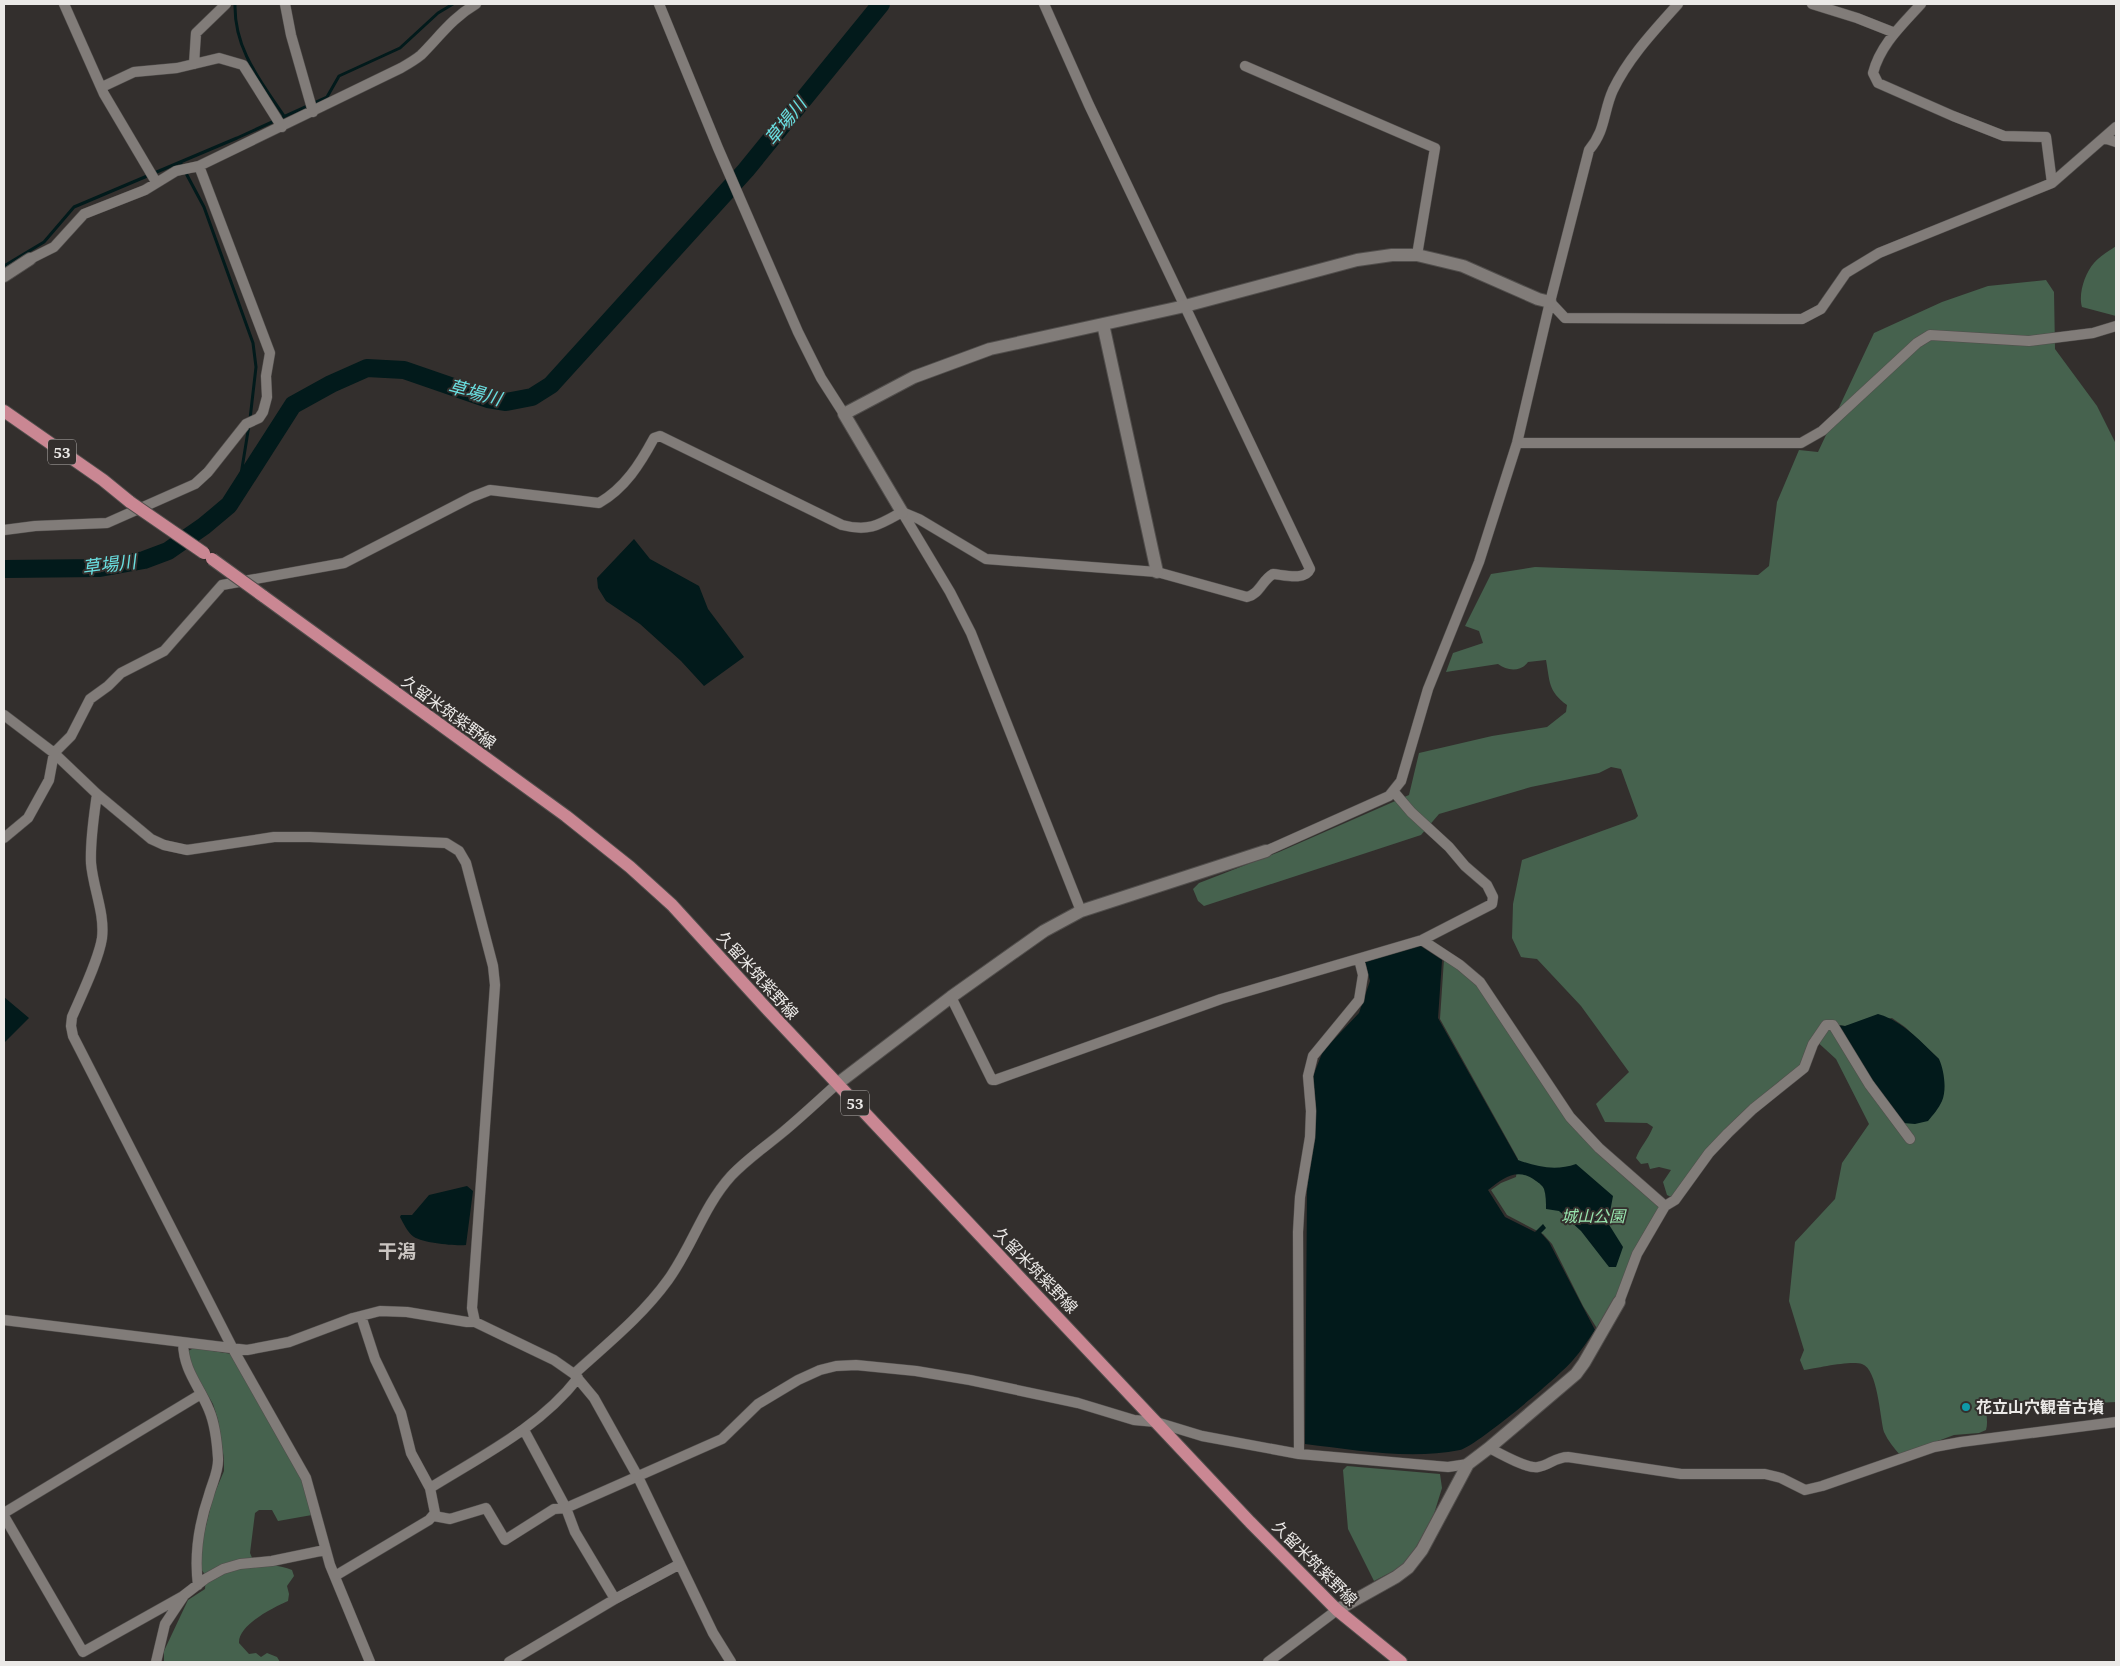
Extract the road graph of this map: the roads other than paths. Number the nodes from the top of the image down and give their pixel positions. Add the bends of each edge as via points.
1 (64, 4) edge
2 (226, 4) edge
3 (285, 4) edge
4 (476, 4) edge
5 (659, 4) edge
6 (1044, 4) edge
7 (1678, 4) edge
8 (1812, 4) edge
9 (1921, 4) edge
10 (1895, 33) junction
11 (194, 64) junction
12 (1245, 66) dead end
13 (102, 87) junction
14 (313, 112) junction
15 (282, 127) junction
16 (2116, 127) edge
17 (2104, 138) junction
18 (2116, 142) edge
19 (199, 166) junction
20 (156, 182) junction
21 (2052, 183) junction
22 (1417, 255) junction
23 (30, 259) joint
24 (4, 276) edge
25 (1550, 302) junction
26 (1185, 306) junction
27 (1103, 324) junction
28 (2116, 326) edge
29 (4, 411) edge
30 (844, 414) junction
31 (1517, 443) junction
32 (902, 512) junction
33 (4, 530) edge
34 (1157, 572) junction
35 (4, 715) edge
36 (54, 753) junction
37 (1394, 792) junction
38 (97, 794) junction
39 (4, 838) edge
40 (1266, 852) joint
41 (1081, 911) junction
42 (1422, 940) junction
43 (1359, 959) junction
44 (951, 997) junction
45 (837, 1084) junction
46 (1910, 1139) dead end
47 (1664, 1206) junction
48 (1619, 1302) joint
49 (361, 1316) junction
50 (4, 1320) edge
51 (475, 1322) junction
52 (183, 1344) junction
53 (233, 1348) junction
54 (576, 1376) junction
55 (201, 1394) junction
56 (1156, 1422) junction
57 (2116, 1422) edge
58 (524, 1430) junction
59 (1489, 1448) junction
60 (1300, 1454) junction
61 (1468, 1464) junction
62 (638, 1477) junction
63 (430, 1488) junction
64 (566, 1508) junction
65 (4, 1514) edge
66 (434, 1516) junction
67 (326, 1550) junction
68 (680, 1564) junction
69 (335, 1576) junction
70 (198, 1585) junction
71 (184, 1596) junction
72 (616, 1599) junction
73 (1338, 1610) junction
74 (156, 1662) edge
75 (370, 1662) edge
76 (509, 1662) edge
77 (731, 1662) edge
78 (1268, 1662) edge
79 (1401, 1662) edge

1 - 13 street
2 - 11 street via 196,33
3 - 14 street
4 - 14 street via 443,28 420,55 401,68
5 - 30 street via 798,332
6 - 26 street via 1088,105
7 - 25 street via 1624,69 1612,92 1599,139 1590,150
8 - 10 street
9 - 10 street
10 - 21 street via 1876,59 1873,73 1878,82 2004,136 2046,137
11 - 13 street via 134,72
11 - 15 street via 219,58 243,65
12 - 22 street via 1435,148
13 - 20 street
14 - 15 street
15 - 19 street
16 - 17 street
17 - 18 street
17 - 21 street
19 - 20 street via 176,171
19 - 33 street via 270,353 263,412 259,418 246,424 208,472 188,488 106,523
20 - 23 street via 146,190 84,214 54,247
21 - 25 street via 1879,253 1846,273 1821,309 1802,319 1565,318
22 - 25 street via 1462,266 1538,300
22 - 26 street via 1358,260
23 - 24 street
25 - 31 street
26 - 27 street
26 - 34 street via 1310,569 1304,576 1273,574 1257,593 1247,597
27 - 30 street via 990,349 914,377
27 - 34 street
28 - 31 street via 2093,333 2029,341 1930,335 1917,343 1822,431 1801,443
29 - 45 main road, 久留米筑紫野線 / 53, bridge via 566,816 630,867 672,905
30 - 32 street
31 - 37 street via 1479,562 1428,689 1402,781
32 - 34 street via 919,518 986,559
32 - 36 street via 873,527 858,529 842,525 660,436 654,438 639,467 599,503 490,490 344,563 222,585 164,651 121,673 90,699 71,736
32 - 41 street via 971,633
35 - 36 street
36 - 38 street
36 - 39 street via 49,780 28,818
37 - 40 street
37 - 42 street via 1487,885 1493,897 1492,904
38 - 51 street via 151,839 187,850 274,837 310,837 446,843 459,851 468,872 495,985 475,1241 472,1308
38 - 53 street via 91,862 102,918 102,939 72,1017 73,1036
40 - 41 street
41 - 44 street via 1022,945
42 - 43 street
42 - 47 street via 1480,982 1570,1117
43 - 44 street via 1221,999 995,1080 992,1080
43 - 60 street via 1362,975 1359,1000 1313,1056 1308,1076 1310,1137 1298,1232
44 - 45 street
45 - 54 street via 731,1176 711,1202 669,1278 656,1295
45 - 56 main road, 久留米筑紫野線 / 53
46 - 47 street via 1865,1078 1833,1025 1826,1024 1813,1044 1804,1068 1728,1133 1674,1200
47 - 48 street via 1638,1254
48 - 59 street via 1576,1374
49 - 51 street via 380,1311 407,1312
49 - 53 street via 273,1346 247,1350
49 - 63 street via 374,1359 401,1413 410,1453
50 - 52 street
51 - 54 street via 554,1360
52 - 53 street
52 - 55 street via 186,1365
53 - 67 street via 306,1478
54 - 58 street via 563,1397
54 - 62 street via 594,1398
55 - 65 street
55 - 70 street via 214,1421 219,1460 197,1544
56 - 60 street via 1202,1436
56 - 62 street via 1134,1420 1078,1403 970,1380 876,1366 836,1366 820,1370 758,1404 722,1439
56 - 73 main road, 久留米筑紫野線 / 53
57 - 59 street via 1934,1447 1805,1490 1765,1474 1681,1474 1568,1457 1559,1457 1538,1467 1528,1466
58 - 63 street
58 - 64 street
59 - 61 street
60 - 61 street via 1448,1467
61 - 73 street via 1416,1560 1396,1577
62 - 64 street
62 - 68 street
63 - 66 street
64 - 66 street via 554,1510 504,1540 486,1508 450,1519
64 - 72 street via 575,1532
65 - 71 street via 83,1652
66 - 69 street
67 - 69 street
67 - 70 street via 240,1564 223,1569
68 - 72 street
68 - 77 street via 713,1633
69 - 75 street
70 - 71 street
71 - 74 street via 165,1624
72 - 76 street
73 - 78 street
73 - 79 main road, 久留米筑紫野線 / 53

